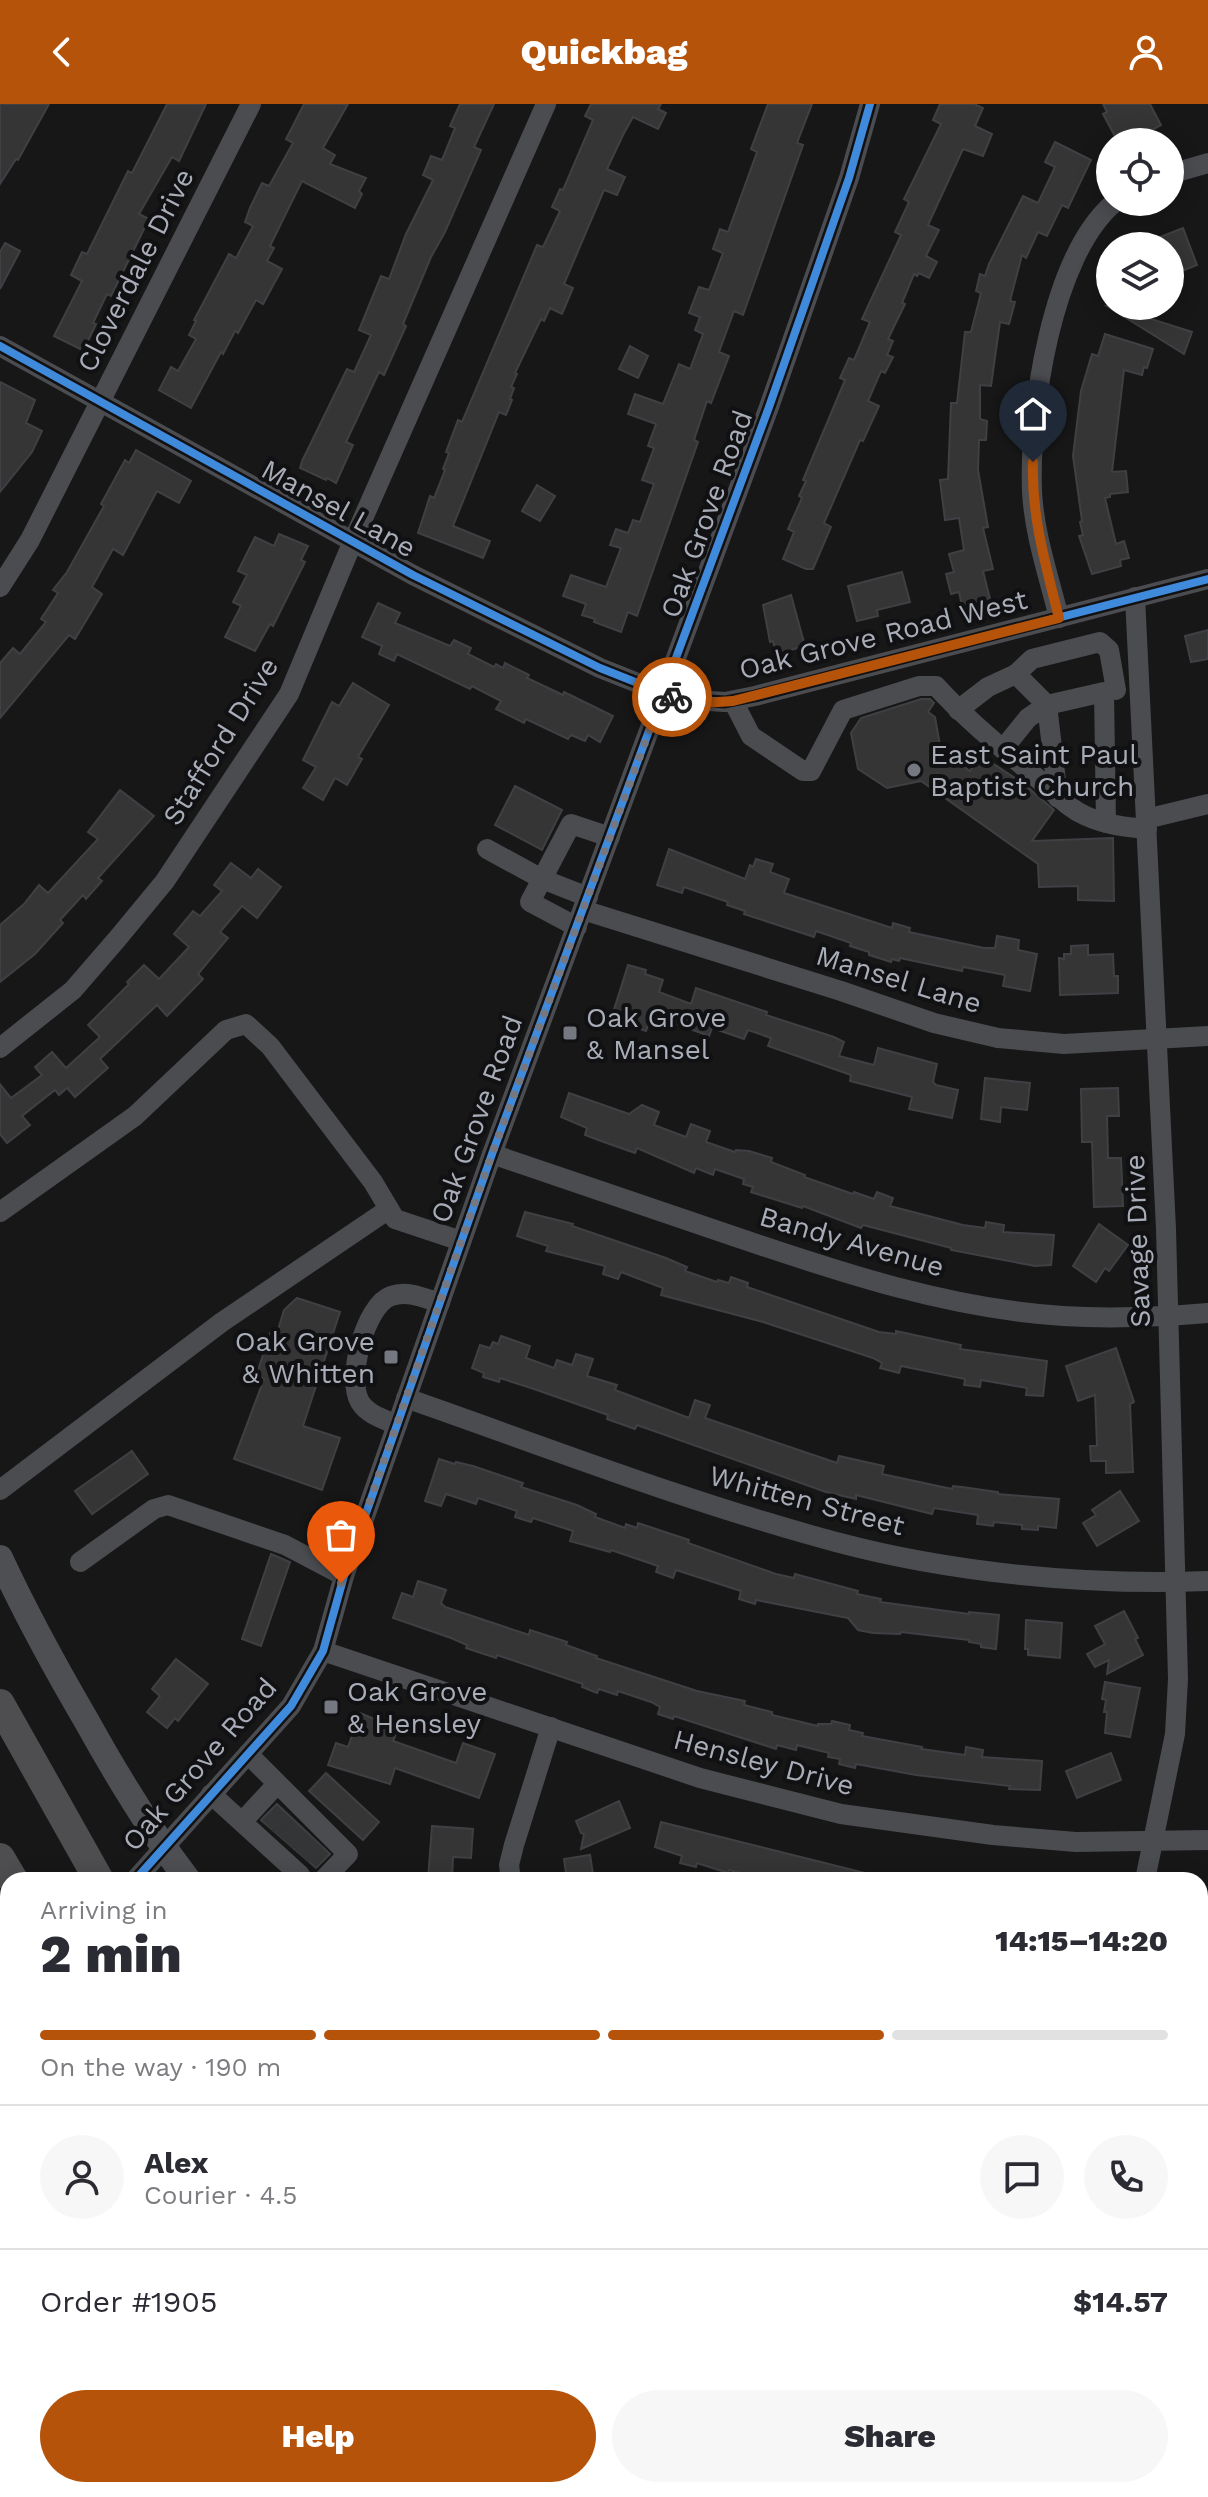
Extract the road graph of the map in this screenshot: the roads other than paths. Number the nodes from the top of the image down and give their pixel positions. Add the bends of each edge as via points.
1 (251, 104) edge
2 (546, 104) edge
3 (870, 104) edge
4 (1208, 163) edge
5 (1184, 170) edge
6 (1104, 216) edge
7 (0, 346) edge
8 (101, 401) junction
9 (353, 541) junction
10 (1208, 579) edge
11 (0, 587) edge
12 (1135, 597) junction
13 (1059, 618) junction
14 (910, 656) junction
15 (1016, 674) junction
16 (919, 686) junction
17 (1140, 688) junction
18 (1110, 691) junction
19 (663, 694) junction
20 (733, 701) junction
21 (1047, 705) junction
22 (958, 710) junction
23 (1003, 749) junction
24 (1058, 798) junction
25 (1208, 804) edge
26 (1146, 824) junction
27 (1111, 825) junction
28 (610, 837) junction
29 (487, 849) dead end
30 (542, 879) junction
31 (582, 911) junction
32 (1208, 1036) edge
33 (1157, 1040) junction
34 (0, 1048) edge
35 (492, 1154) junction
36 (389, 1209) junction
37 (0, 1212) edge
38 (461, 1241) junction
39 (440, 1303) junction
40 (1208, 1313) edge
41 (1167, 1317) junction
42 (406, 1398) junction
43 (397, 1425) junction
44 (0, 1490) edge
45 (0, 1558) edge
46 (80, 1562) dead end
47 (344, 1576) junction
48 (1208, 1581) edge
49 (1175, 1583) junction
50 (323, 1651) junction
51 (0, 1704) edge
52 (551, 1727) junction
53 (248, 1754) junction
54 (277, 1784) junction
55 (211, 1794) junction
56 (242, 1822) junction
57 (1208, 1840) edge
58 (1154, 1843) junction
59 (163, 1847) junction
60 (294, 1865) edge
61 (94, 1872) edge
62 (142, 1872) edge
63 (182, 1872) edge
64 (331, 1872) edge
65 (510, 1872) edge
66 (1147, 1872) edge

1 - 8 street, Cloverdale Drive
2 - 9 street, Stafford Drive
3 - 19 street, Oak Grove Road via 769,407
4 - 5 street
6 - 13 street via 1072,264 1049,333 1035,403 1032,492
7 - 8 street, Mansel Lane
8 - 9 street, Mansel Lane
8 - 11 street, Cloverdale Drive
9 - 19 street, Mansel Lane via 600,668
9 - 34 street, Stafford Drive via 289,694 165,881 73,990
10 - 12 street, Oak Grove Road West
12 - 13 street, Oak Grove Road West
12 - 17 street, Savage Drive
13 - 14 street, Oak Grove Road West
14 - 16 street
14 - 20 street, Oak Grove Road West
15 - 18 street via 1032,659 1100,642 1109,650
15 - 21 street
15 - 22 street
16 - 20 street via 843,710 811,771 803,771 751,736
16 - 22 street via 936,686
17 - 18 street
17 - 26 street, Savage Drive
18 - 21 street
18 - 27 street
19 - 20 street, Oak Grove Road West via 704,703
19 - 28 street, Oak Grove Road
21 - 23 street via 1028,718
21 - 24 street
22 - 23 street
23 - 24 street
24 - 27 street
25 - 26 street
26 - 27 street
26 - 33 street, Savage Drive
28 - 30 street via 571,824
28 - 31 street, Oak Grove Road
29 - 30 street
30 - 31 street
30 - 31 street via 530,902
31 - 33 street, Mansel Lane via 934,1023 998,1038 1064,1044
31 - 35 street, Oak Grove Road
32 - 33 street, Mansel Lane
33 - 41 street, Savage Drive
35 - 38 street, Oak Grove Road
35 - 41 street, Bandy Avenue via 811,1262 933,1295 1063,1316
36 - 37 street via 270,1046 246,1024 226,1030 135,1116
36 - 38 street via 395,1219
36 - 44 street via 222,1322
38 - 39 street, Oak Grove Road
39 - 42 street, Oak Grove Road
39 - 43 street via 402,1293 388,1296 371,1314 354,1374 355,1389 361,1405
40 - 41 street, Bandy Avenue
41 - 49 street, Savage Drive
42 - 43 street, Oak Grove Road
42 - 49 street, Whitten Street via 695,1499 838,1542 940,1564 1085,1581
43 - 47 street, Oak Grove Road
45 - 59 main road via 67,1687
46 - 47 street via 154,1509 168,1505 285,1545
47 - 50 street, Oak Grove Road
48 - 49 street, Whitten Street
49 - 58 street, Savage Drive via 1175,1734
50 - 52 street, Hensley Drive
50 - 53 street, Oak Grove Road via 291,1706
51 - 61 highway
52 - 58 street, Hensley Drive via 700,1778 841,1814 993,1835
52 - 65 street
53 - 54 street
53 - 55 street, Oak Grove Road
54 - 56 street
54 - 64 street via 306,1821 348,1854
55 - 56 street
55 - 59 street, Oak Grove Road
56 - 60 street via 266,1834
57 - 58 street, Hensley Drive
58 - 66 street, Savage Drive
59 - 62 street, Oak Grove Road
59 - 63 main road

